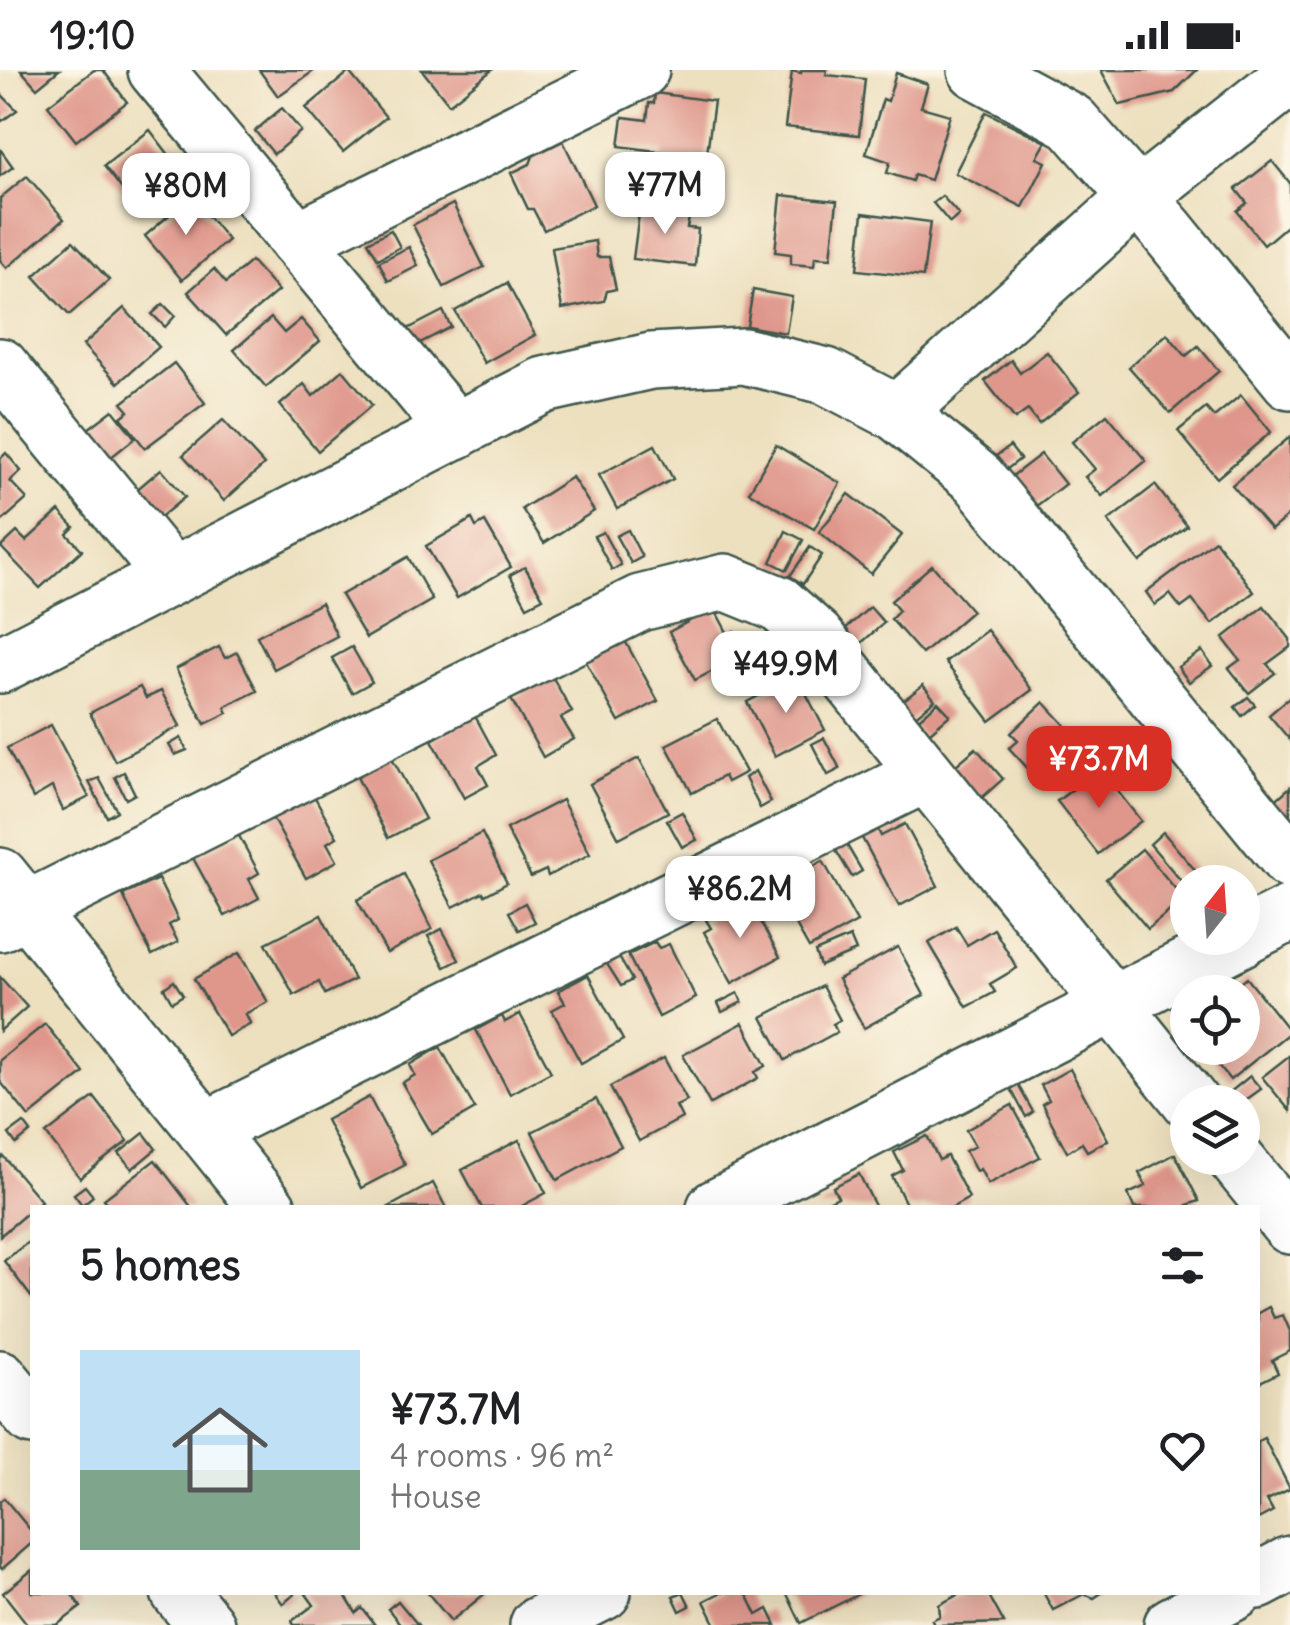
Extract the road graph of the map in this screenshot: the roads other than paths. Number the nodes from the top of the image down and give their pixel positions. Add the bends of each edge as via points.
1 (156, 70) edge
2 (641, 70) edge
3 (976, 70) edge
4 (1290, 77) edge
5 (572, 84) edge
6 (1138, 197) junction
7 (297, 240) junction
8 (0, 366) edge
9 (1290, 381) edge
10 (897, 413) junction
11 (456, 431) junction
12 (172, 576) junction
13 (0, 665) edge
14 (926, 774) junction
15 (1290, 861) edge
16 (9, 902) edge
17 (1290, 912) edge
18 (1260, 928) edge
19 (1208, 955) edge
20 (1112, 1005) junction
21 (1177, 1085) edge
22 (205, 1130) junction
23 (1249, 1175) edge
24 (266, 1205) edge
25 (722, 1205) edge
26 (1290, 1226) edge
27 (1290, 1244) edge
28 (1260, 1259) edge
29 (0, 1378) edge
30 (30, 1415) edge
31 (1290, 1564) edge
32 (1260, 1580) edge
33 (181, 1595) edge
34 (1229, 1595) edge
35 (206, 1625) edge
36 (1172, 1625) edge

1 - 7 street
2 - 5 street
3 - 6 street via 1072,122
4 - 6 street
5 - 7 street
6 - 9 street
6 - 10 street
7 - 11 street
8 - 12 street
10 - 11 street via 826,376 744,356 651,361 544,386
10 - 15 street via 978,478
11 - 12 street
12 - 13 street
14 - 16 street via 816,637 779,604 725,582 640,603
14 - 20 street
14 - 22 street
16 - 22 street
17 - 18 street
19 - 20 street
20 - 21 street
20 - 25 street
22 - 24 street
23 - 26 street
27 - 28 street
29 - 30 street
31 - 32 street
33 - 35 street
34 - 36 street

